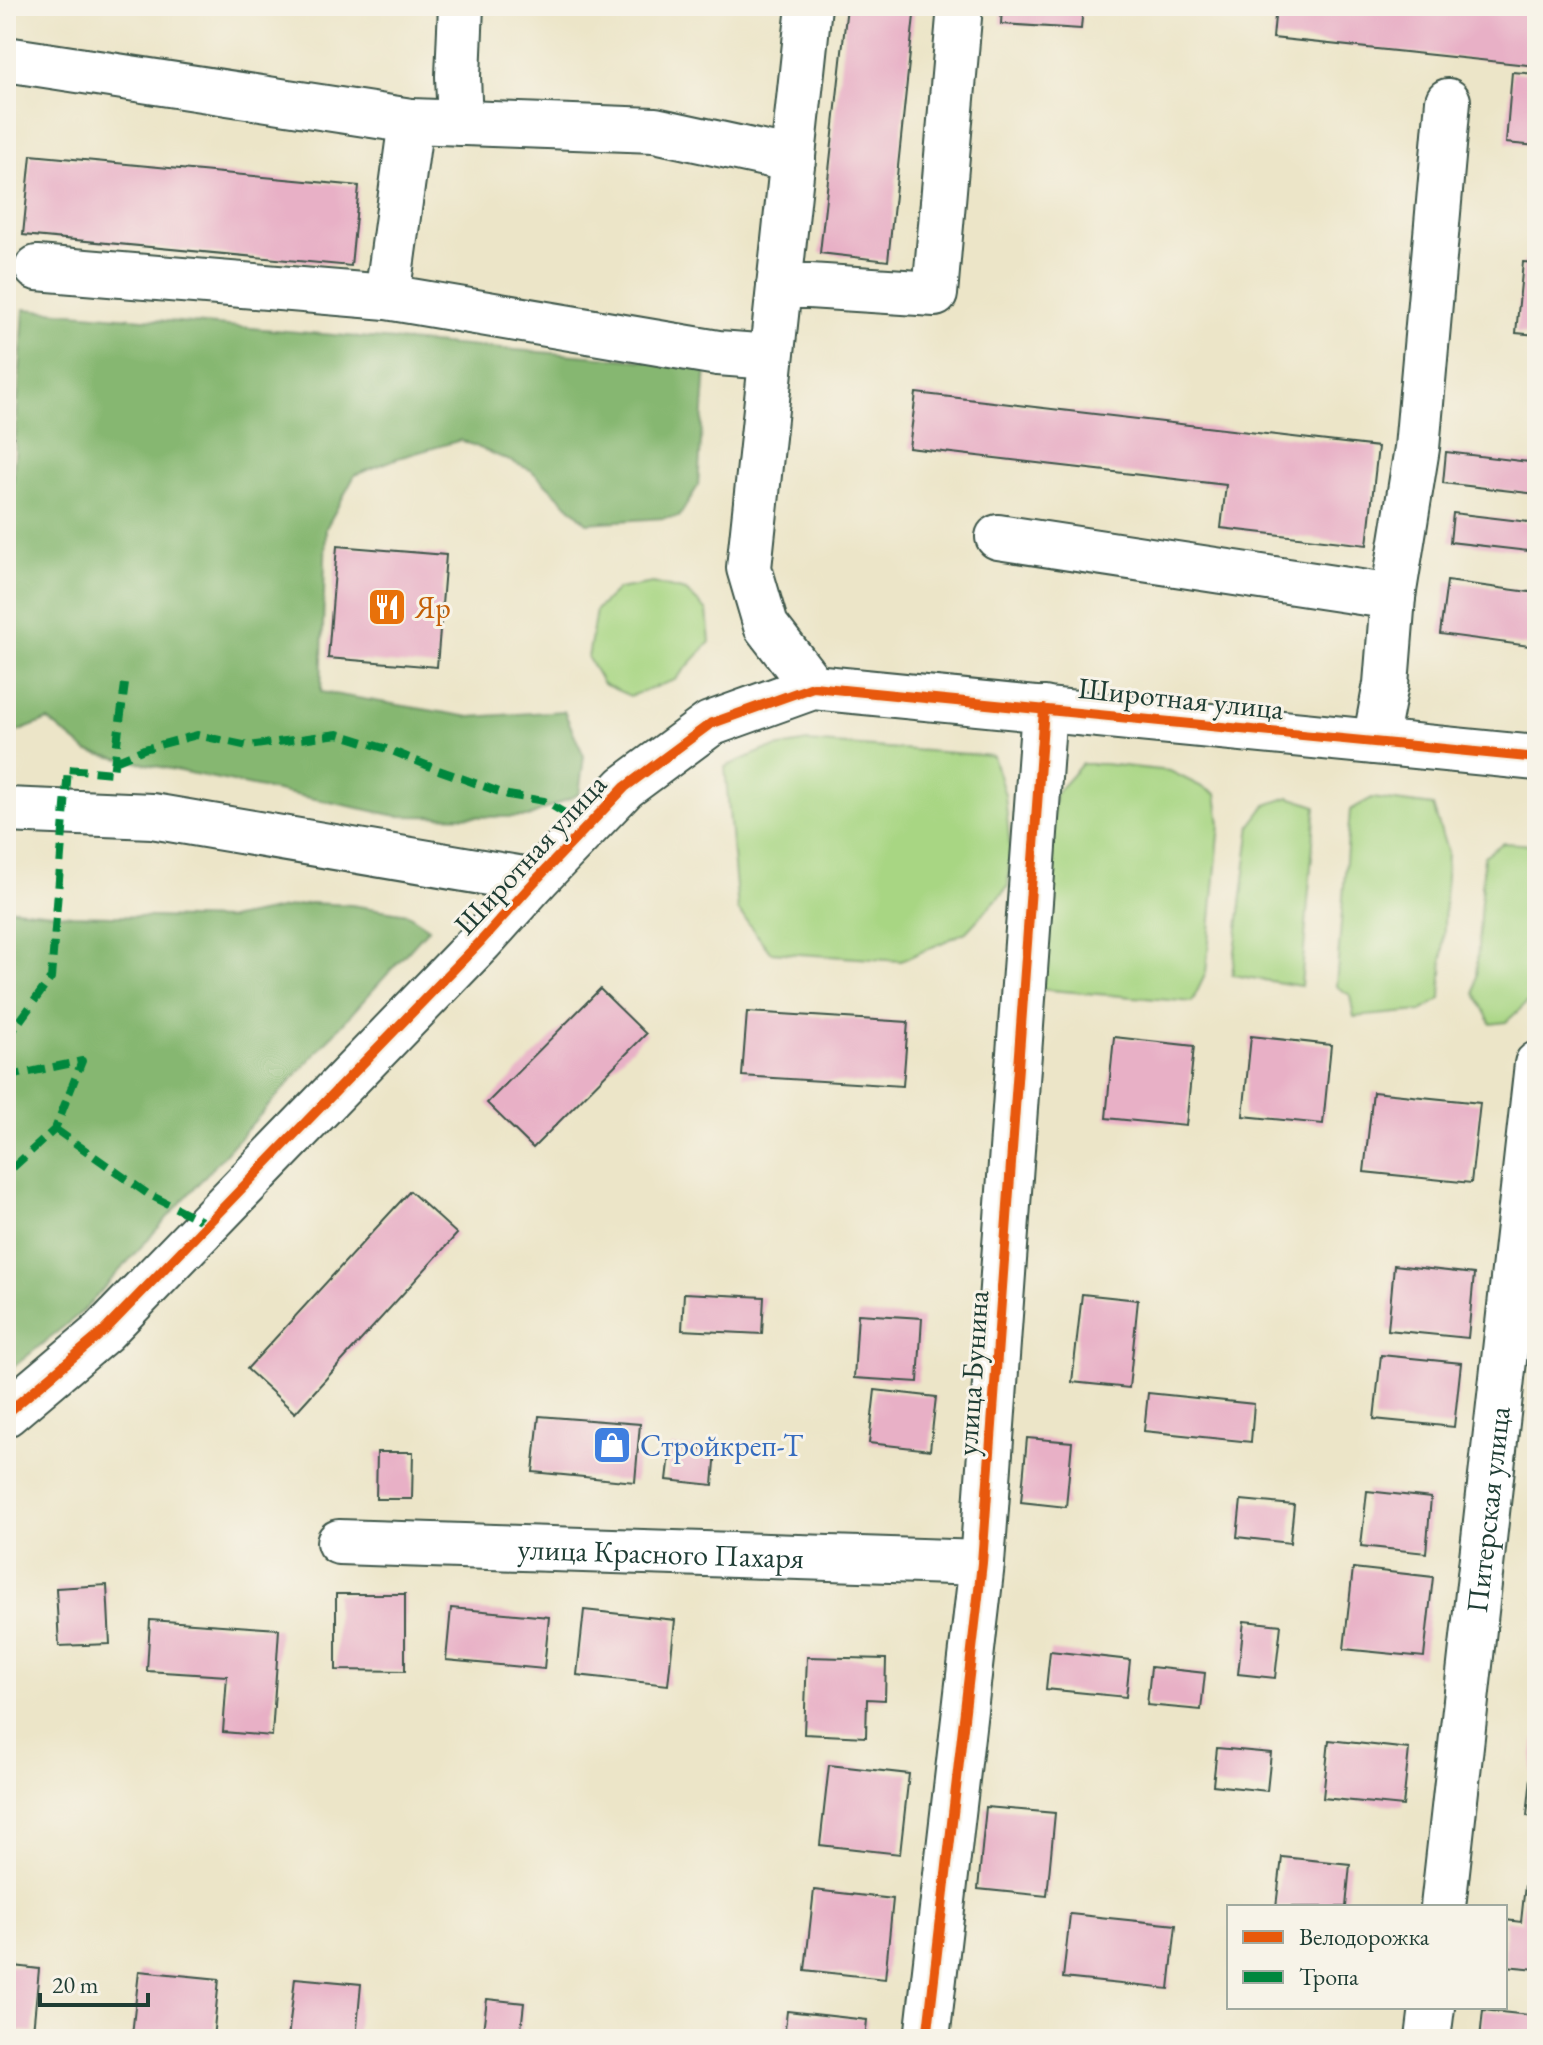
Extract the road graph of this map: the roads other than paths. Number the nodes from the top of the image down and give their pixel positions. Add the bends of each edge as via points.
1 (461, 6) edge
2 (809, 6) edge
3 (960, 6) edge
4 (6, 59) edge
5 (1448, 101) dead end
6 (411, 121) junction
7 (460, 123) junction
8 (793, 160) junction
9 (37, 268) dead end
10 (779, 286) junction
11 (387, 297) junction
12 (771, 357) junction
13 (998, 537) dead end
14 (1393, 597) junction
15 (813, 687) junction
16 (1044, 709) junction
17 (1375, 742) junction
18 (1537, 758) edge
19 (6, 810) edge
20 (535, 881) junction
21 (1537, 1064) edge
22 (6, 1414) edge
23 (339, 1542) dead end
24 (982, 1563) junction
25 (1443, 1905) edge
26 (1432, 2009) edge
27 (927, 2039) edge
28 (1428, 2039) edge

1 - 7 street
2 - 8 street
3 - 10 street via 935,294
4 - 6 street
5 - 14 street via 1417,448
6 - 7 street
6 - 11 street
7 - 8 street via 655,130
8 - 10 street
9 - 11 street
10 - 12 street
11 - 12 street via 718,353
12 - 15 street via 749,568 766,626
13 - 14 street
14 - 17 street
15 - 16 street, Широтная улица
15 - 20 street, Широтная улица via 710,724 625,787
16 - 17 street, Широтная улица
16 - 24 street, улица Бунина
17 - 18 street, Широтная улица
19 - 20 street via 152,816
20 - 22 street, Широтная улица via 103,1332
21 - 25 street, Питерская улица
23 - 24 street, улица Красного Пахаря
24 - 27 street, улица Бунина
26 - 28 street

